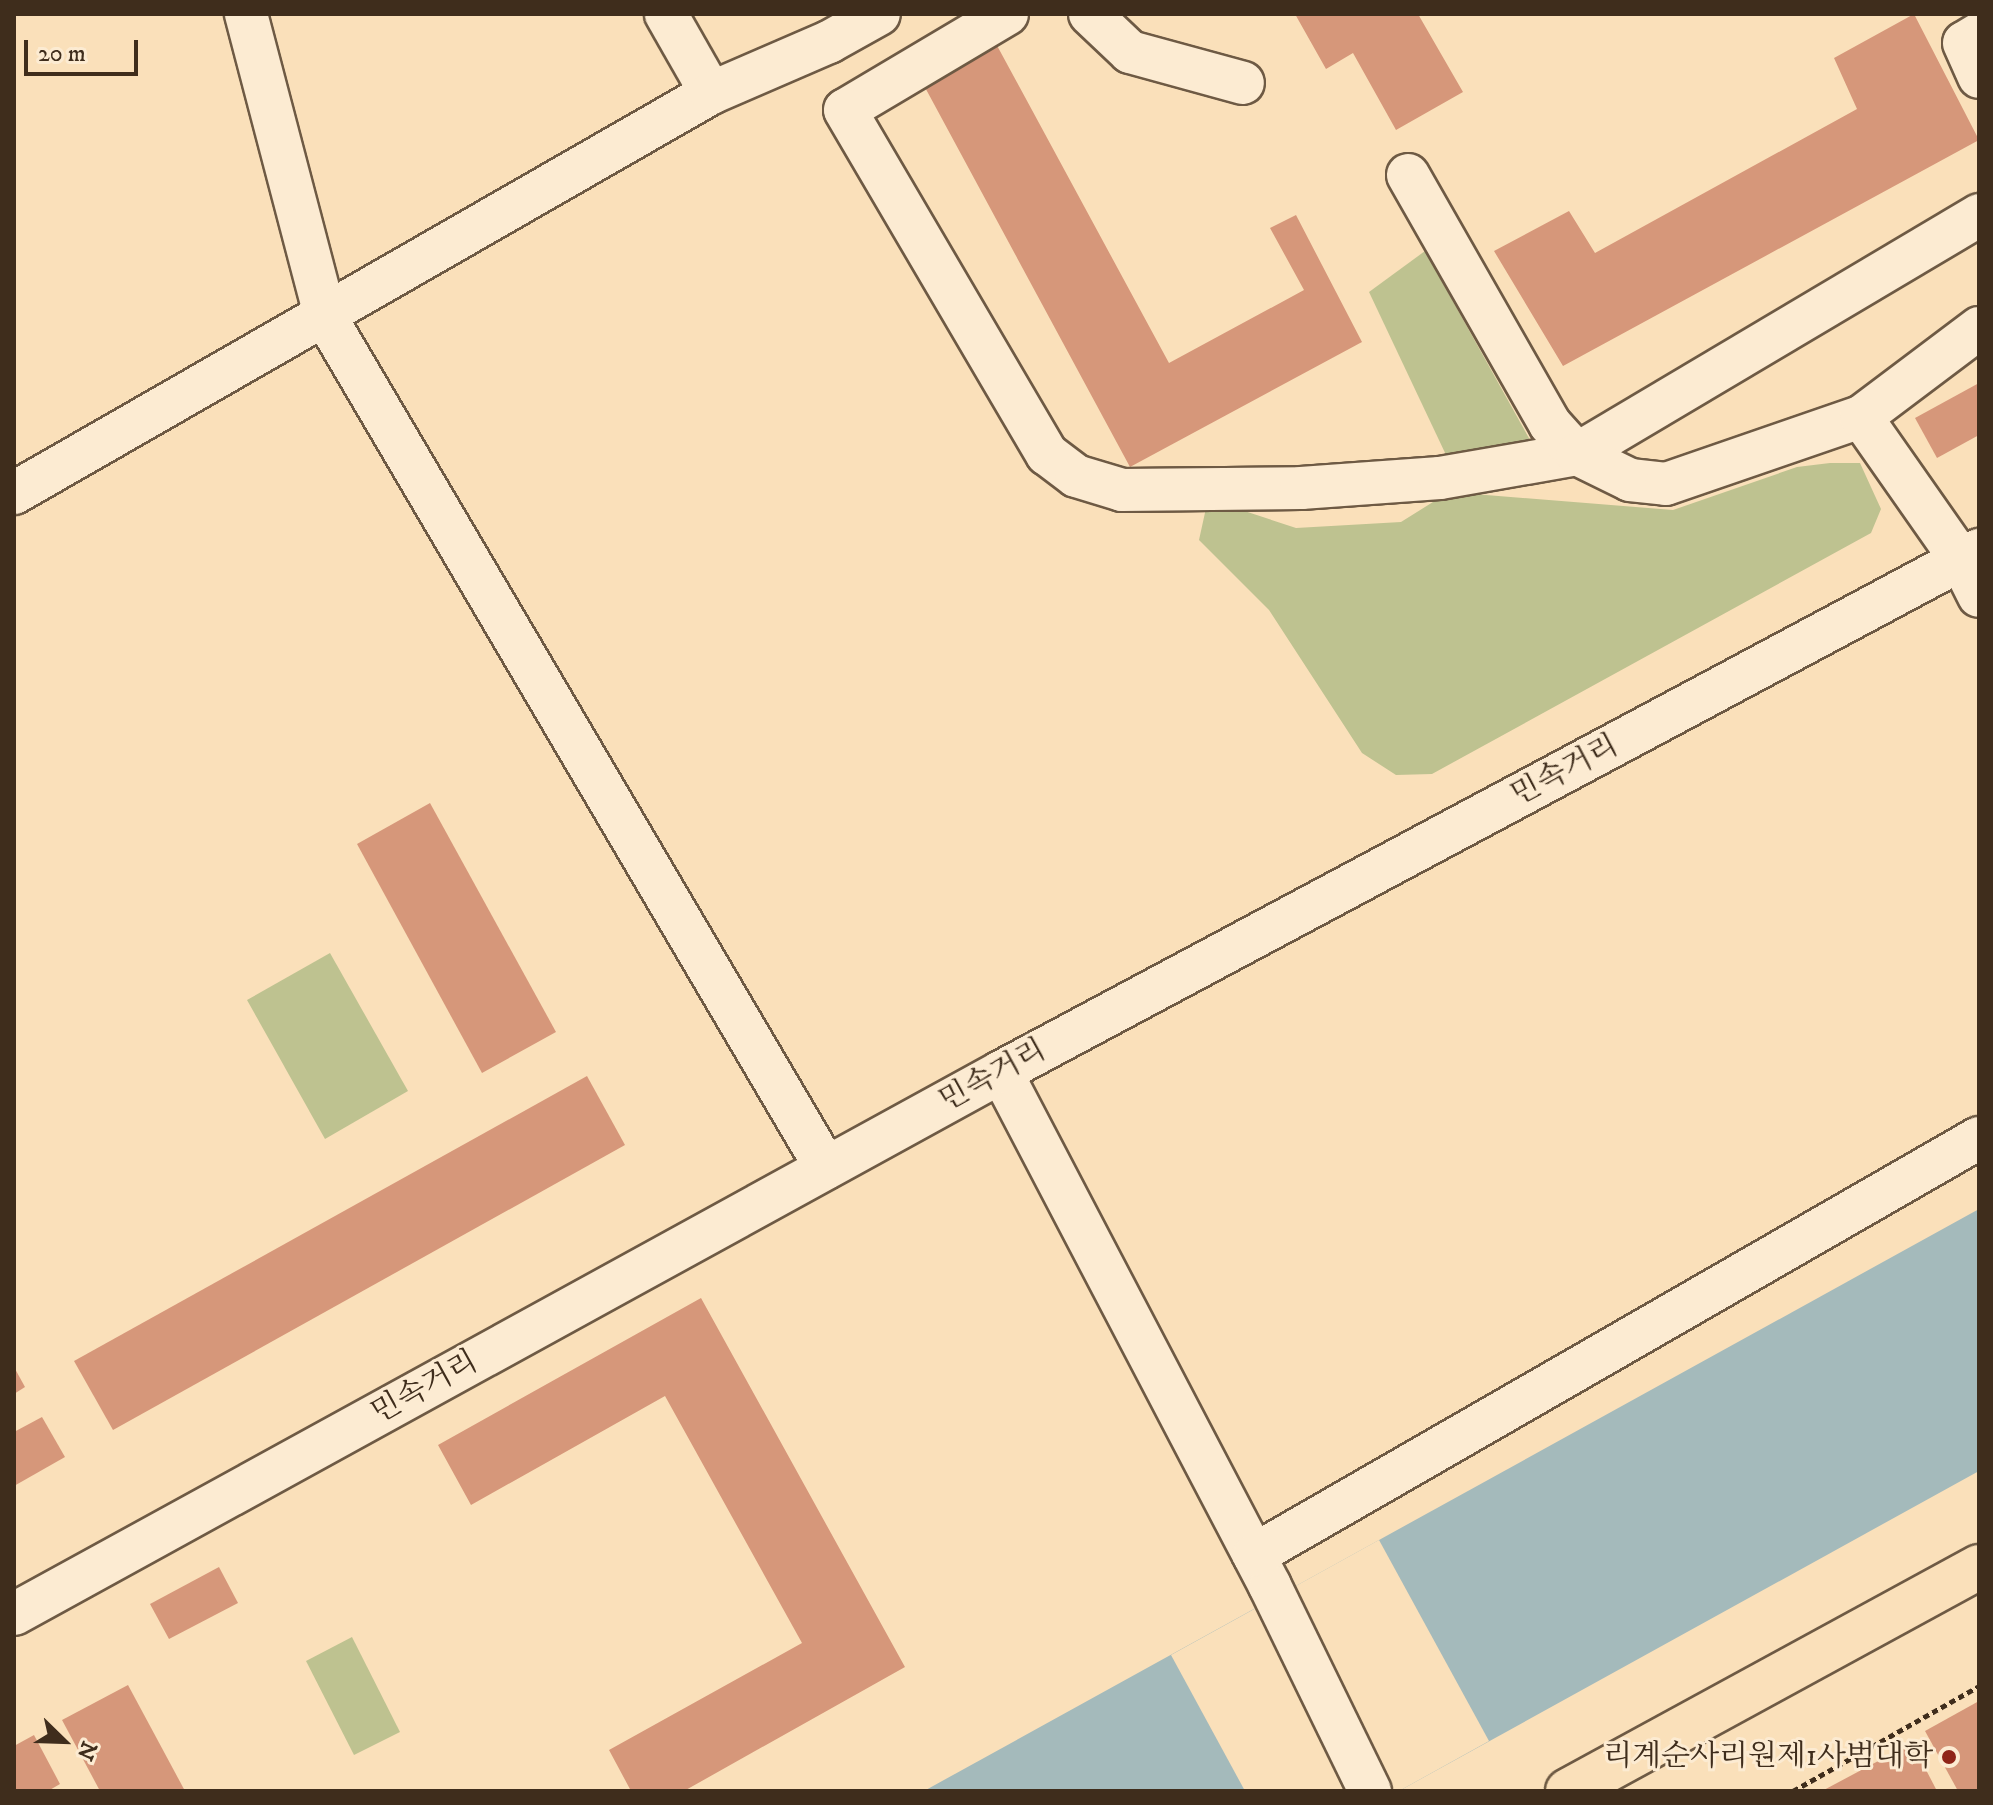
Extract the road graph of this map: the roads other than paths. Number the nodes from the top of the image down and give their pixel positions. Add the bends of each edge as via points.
1 (246, 14) edge
2 (666, 14) edge
3 (879, 14) edge
4 (1007, 14) edge
5 (1090, 14) edge
6 (1979, 34) edge
7 (1979, 77) edge
8 (1243, 83) dead end
9 (711, 93) junction
10 (1408, 175) dead end
11 (1979, 215) edge
12 (326, 318) junction
13 (1979, 328) edge
14 (1861, 417) junction
15 (1577, 454) junction
16 (14, 493) edge
17 (1973, 569) edge
18 (1001, 1072) junction
19 (1979, 1138) edge
20 (826, 1168) junction
21 (1979, 1567) edge
22 (1262, 1571) junction
23 (14, 1614) edge
24 (1370, 1791) edge
25 (1568, 1791) edge

1 - 12 street
2 - 9 street
3 - 9 street via 829,42
4 - 15 street via 845,110 1047,454 1076,476 1122,490 1301,488 1440,478
5 - 8 street via 1130,52
6 - 7 street via 1964,43
9 - 12 street
10 - 15 street via 1550,424
11 - 15 street
12 - 16 street
12 - 20 street
13 - 14 street
14 - 15 street via 1666,484 1630,480
14 - 17 street
17 - 18 street, 민속거리
18 - 20 street, 민속거리
18 - 22 street
19 - 22 street
20 - 23 street, 민속거리
21 - 25 main road
22 - 24 street

